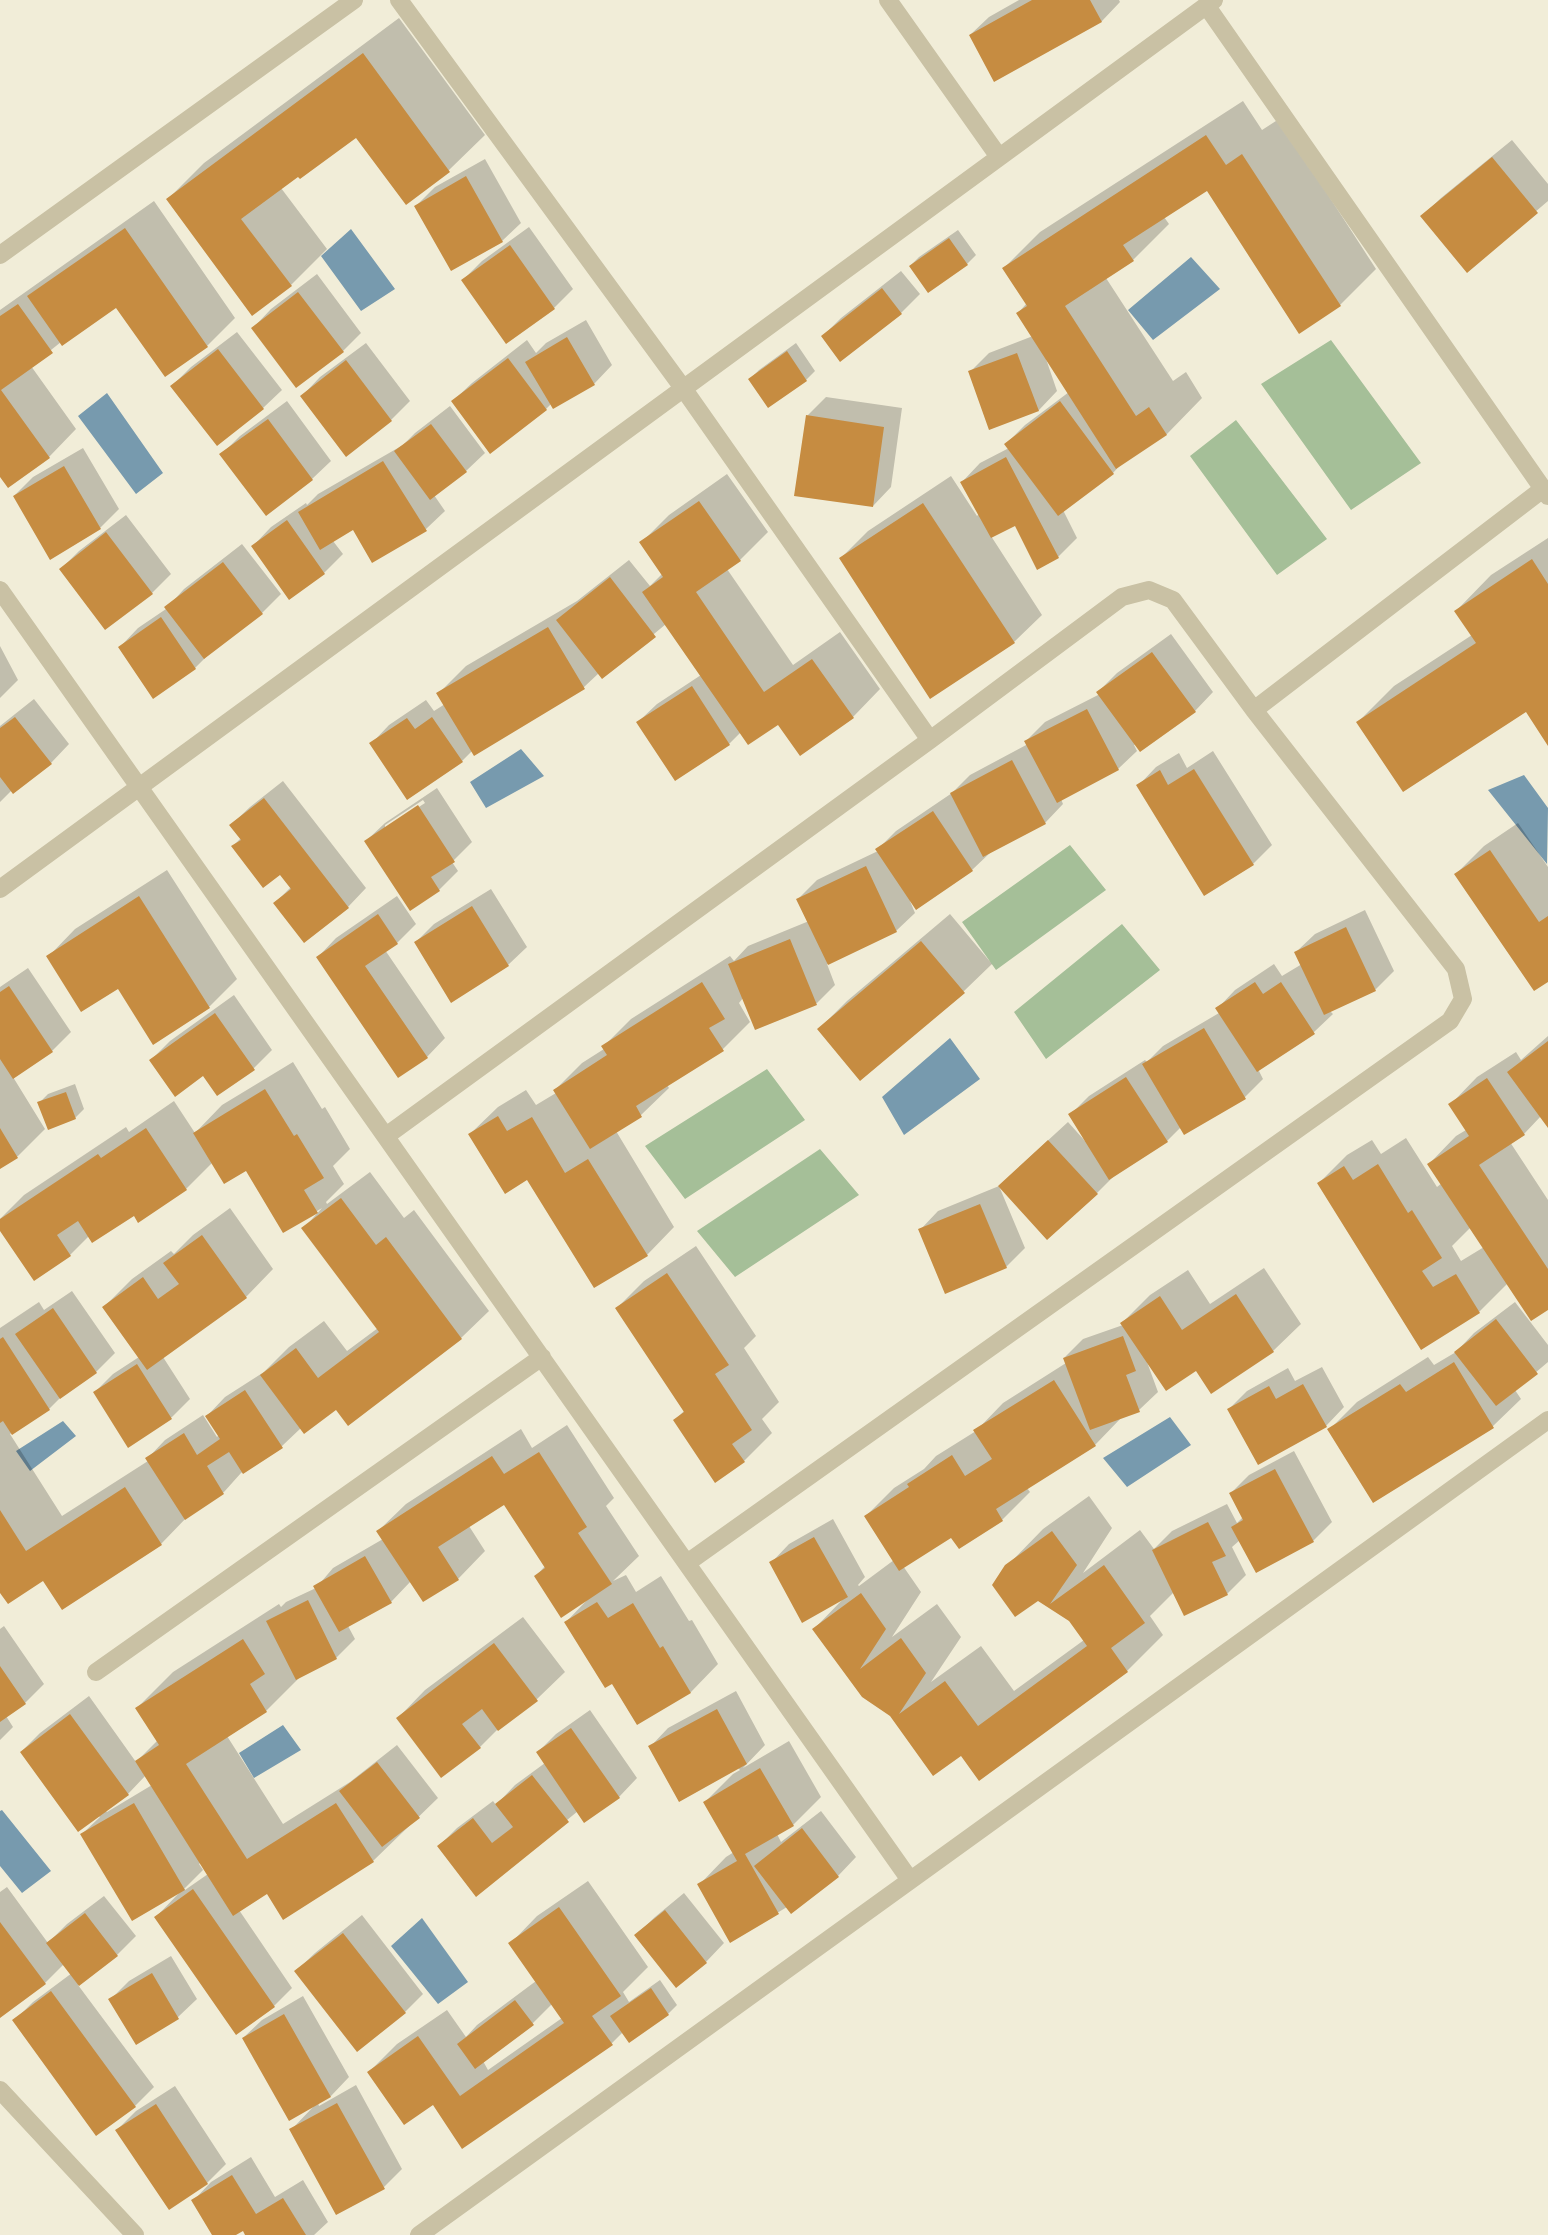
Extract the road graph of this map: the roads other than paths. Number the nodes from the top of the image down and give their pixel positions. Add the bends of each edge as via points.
1 (354, 0) edge
2 (399, 0) edge
3 (888, 0) edge
4 (1210, 3) edge
5 (999, 157) junction
6 (0, 255) edge
7 (683, 388) junction
8 (1545, 492) edge
9 (0, 590) edge
10 (1254, 710) junction
11 (930, 740) junction
12 (140, 786) junction
13 (0, 889) edge
14 (386, 1136) junction
15 (542, 1357) junction
16 (1548, 1420) edge
17 (687, 1563) junction
18 (96, 1672) dead end
19 (910, 1880) junction
20 (0, 2090) edge
21 (135, 2235) edge
22 (418, 2235) edge

1 - 6 lane
2 - 7 lane
3 - 5 lane
4 - 5 lane
4 - 8 lane
5 - 7 lane
7 - 11 lane
7 - 12 lane
8 - 10 lane
9 - 12 lane
10 - 11 lane via 1173,600 1149,590 1122,597
10 - 17 lane via 1456,969 1463,999 1450,1021
11 - 14 lane
12 - 13 lane
12 - 14 lane
14 - 15 lane
15 - 17 lane
15 - 18 lane
16 - 19 lane
17 - 19 lane
19 - 22 lane
20 - 21 lane

